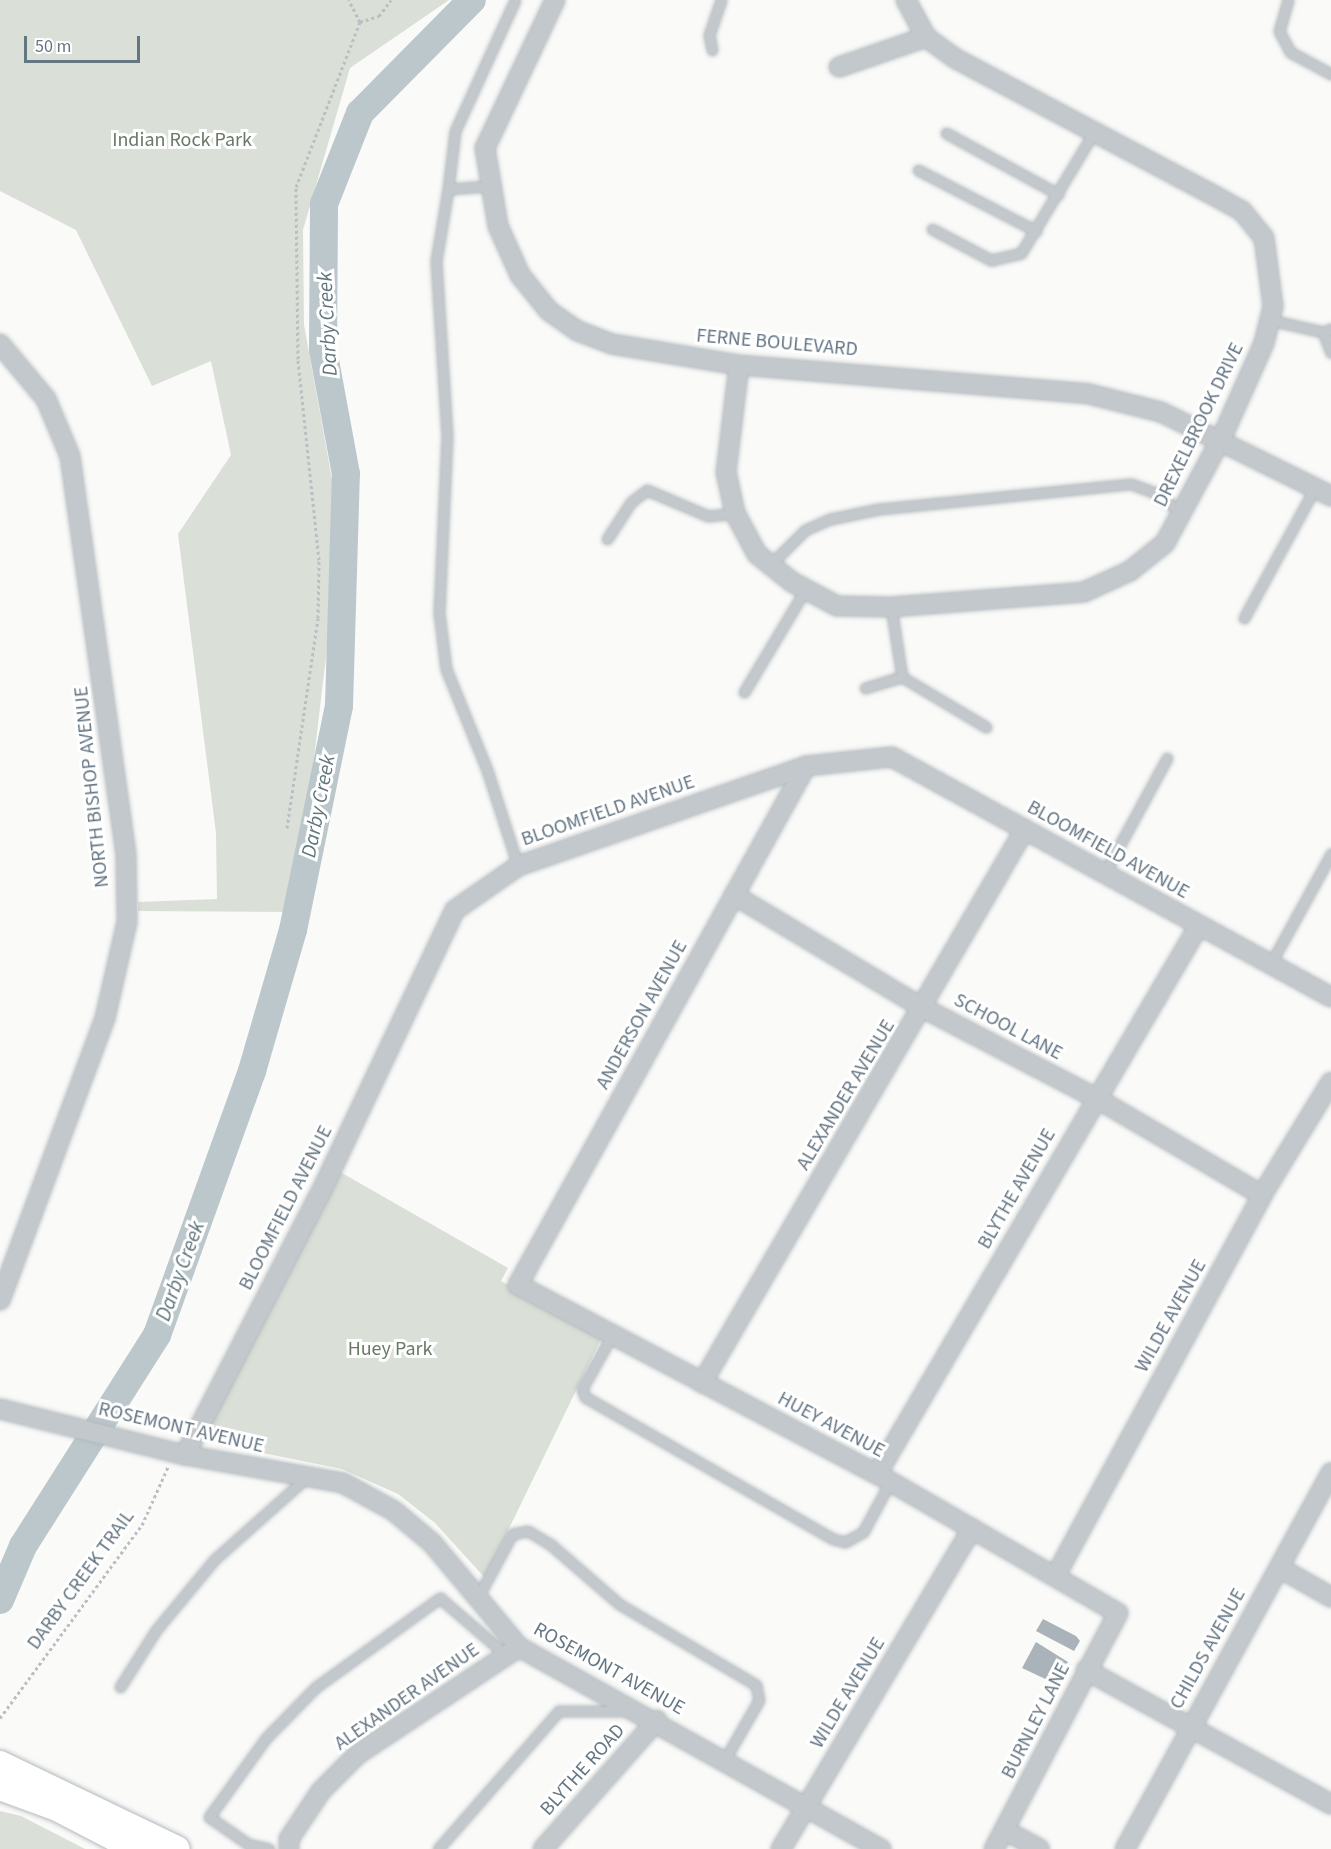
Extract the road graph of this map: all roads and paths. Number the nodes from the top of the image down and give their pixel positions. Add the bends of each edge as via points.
1 (350, 0) edge
2 (391, 0) edge
3 (515, 0) edge
4 (555, 0) edge
5 (722, 0) edge
6 (906, 0) edge
7 (1288, 0) edge
8 (360, 22) junction
9 (926, 37) junction
10 (712, 50) dead end
11 (839, 67) dead end
12 (1331, 74) edge
13 (1094, 132) junction
14 (945, 133) dead end
15 (918, 170) dead end
16 (488, 186) junction
17 (448, 189) junction
18 (1058, 194) junction
19 (932, 229) dead end
20 (1036, 231) junction
21 (1270, 320) junction
22 (1327, 330) edge
23 (0, 344) edge
24 (1331, 353) edge
25 (739, 365) junction
26 (1222, 437) junction
27 (1323, 492) edge
28 (735, 513) junction
29 (1184, 514) junction
30 (607, 540) dead end
31 (770, 565) junction
32 (805, 590) junction
33 (891, 607) junction
34 (1244, 618) dead end
35 (902, 677) junction
36 (865, 688) dead end
37 (744, 692) dead end
38 (986, 727) dead end
39 (1167, 758) dead end
40 (806, 766) junction
41 (287, 828) dead end
42 (1025, 829) junction
43 (1331, 854) edge
44 (518, 866) junction
45 (1104, 874) junction
46 (734, 895) junction
47 (1198, 927) junction
48 (1270, 965) junction
49 (1331, 997) edge
50 (923, 1008) junction
51 (1331, 1082) edge
52 (1096, 1098) junction
53 (1262, 1195) junction
54 (518, 1285) joint
55 (0, 1300) edge
56 (612, 1335) junction
57 (702, 1383) junction
58 (0, 1408) edge
59 (180, 1453) junction
60 (1331, 1473) edge
61 (306, 1478) junction
62 (883, 1478) junction
63 (972, 1529) junction
64 (1280, 1568) junction
65 (1056, 1575) junction
66 (479, 1595) junction
67 (1331, 1597) edge
68 (1118, 1613) joint
69 (513, 1651) junction
70 (1086, 1670) junction
71 (120, 1687) dead end
72 (639, 1711) junction
73 (0, 1719) edge
74 (657, 1720) junction
75 (1190, 1728) junction
76 (725, 1759) junction
77 (0, 1764) edge
78 (0, 1787) edge
79 (38, 1790) junction
80 (1331, 1804) edge
81 (807, 1807) junction
82 (1006, 1831) junction
83 (136, 1849) edge
84 (177, 1849) edge
85 (280, 1849) edge
86 (438, 1849) edge
87 (543, 1849) edge
88 (782, 1849) edge
89 (881, 1849) edge
90 (994, 1849) edge
91 (1040, 1849) edge
92 (1125, 1849) edge

1 - 8 path
2 - 8 path via 379,16
3 - 17 lane via 468,93 455,131
4 - 16 street, FERNE BOULEVARD via 485,148
5 - 10 lane via 709,35
6 - 9 street, DREXELBROOK DRIVE
7 - 12 lane via 1279,31 1290,52
8 - 41 path via 296,186 298,359 314,477 319,571 318,618
9 - 11 street
9 - 13 street, DREXELBROOK DRIVE via 956,59
13 - 18 lane
13 - 21 street, DREXELBROOK DRIVE via 1242,211 1264,238 1272,270
14 - 18 lane
15 - 20 lane
16 - 17 lane
16 - 25 street, FERNE BOULEVARD via 520,275 549,311 578,331 612,344
17 - 44 lane via 436,261 447,436 440,613 446,669 487,770
18 - 20 lane
19 - 20 lane via 999,261 1021,253
21 - 22 lane
21 - 26 street, DREXELBROOK DRIVE
22 - 24 lane
23 - 55 street, NORTH BISHOP AVENUE via 46,399 70,456 126,855 127,922 105,1018
25 - 26 street, FERNE BOULEVARD via 1089,394 1161,412
25 - 28 street, DREXELBROOK DRIVE via 726,472
26 - 27 street, FERNE BOULEVARD
26 - 29 street, DREXELBROOK DRIVE
27 - 34 lane
28 - 30 lane via 708,516 647,490 631,502
28 - 31 street, DREXELBROOK DRIVE via 757,554
29 - 31 lane via 1156,493 1131,484 879,509 830,519 805,530
29 - 33 street, DREXELBROOK DRIVE via 1165,543 1130,571 1084,592
31 - 32 street, DREXELBROOK DRIVE
32 - 33 street, DREXELBROOK DRIVE via 837,606
32 - 37 lane
33 - 35 lane
35 - 36 lane
35 - 38 lane
39 - 45 lane
40 - 42 street, BLOOMFIELD AVENUE via 892,757
40 - 44 street, BLOOMFIELD AVENUE
40 - 46 street, ANDERSON AVENUE
42 - 45 street, BLOOMFIELD AVENUE
42 - 50 street, ALEXANDER AVENUE
43 - 48 lane
44 - 59 street, BLOOMFIELD AVENUE via 455,910 320,1194
45 - 47 street, BLOOMFIELD AVENUE
46 - 50 street, SCHOOL LANE
46 - 54 street, ANDERSON AVENUE
47 - 48 street, BLOOMFIELD AVENUE
47 - 52 street, BLYTHE AVENUE
48 - 49 street, BLOOMFIELD AVENUE
50 - 52 street, SCHOOL LANE
50 - 57 street, ALEXANDER AVENUE
51 - 53 street, WILDE AVENUE
52 - 53 street, SCHOOL LANE
52 - 62 street, BLYTHE AVENUE
53 - 65 street, WILDE AVENUE
54 - 56 street, HUEY AVENUE
56 - 57 street, HUEY AVENUE
56 - 62 lane via 582,1389 585,1397 833,1539 845,1542 863,1532
57 - 62 street, HUEY AVENUE
58 - 59 street, ROSEMONT AVENUE
59 - 61 street, ROSEMONT AVENUE
59 - 73 path, DARBY CREEK TRAIL via 142,1525
60 - 64 street, CHILDS AVENUE
61 - 66 street, ROSEMONT AVENUE via 342,1483 394,1511
61 - 71 lane via 215,1559 156,1630
62 - 63 street, HUEY AVENUE
63 - 65 street, HUEY AVENUE
63 - 81 street, WILDE AVENUE
64 - 67 street
64 - 75 street, CHILDS AVENUE
65 - 68 street, HUEY AVENUE
66 - 69 street, ROSEMONT AVENUE
66 - 76 lane via 513,1534 528,1532 550,1544 620,1604 756,1684 759,1700
68 - 70 street, BURNLEY LANE
69 - 72 street, ROSEMONT AVENUE
69 - 85 street, ALEXANDER AVENUE via 358,1754 321,1791
69 - 85 lane via 440,1598 316,1688 266,1738 209,1817 248,1844
70 - 75 street
70 - 82 street, BURNLEY LANE
72 - 74 street, ROSEMONT AVENUE
72 - 86 lane via 559,1711
74 - 76 street, ROSEMONT AVENUE
74 - 87 street, BLYTHE ROAD
75 - 80 street
75 - 92 street, CHILDS AVENUE
76 - 81 street, ROSEMONT AVENUE
77 - 79 main road
78 - 79 main road
79 - 83 main road
79 - 84 main road
81 - 88 street, WILDE AVENUE
81 - 89 street, ROSEMONT AVENUE
82 - 90 street, BURNLEY LANE
82 - 91 street

